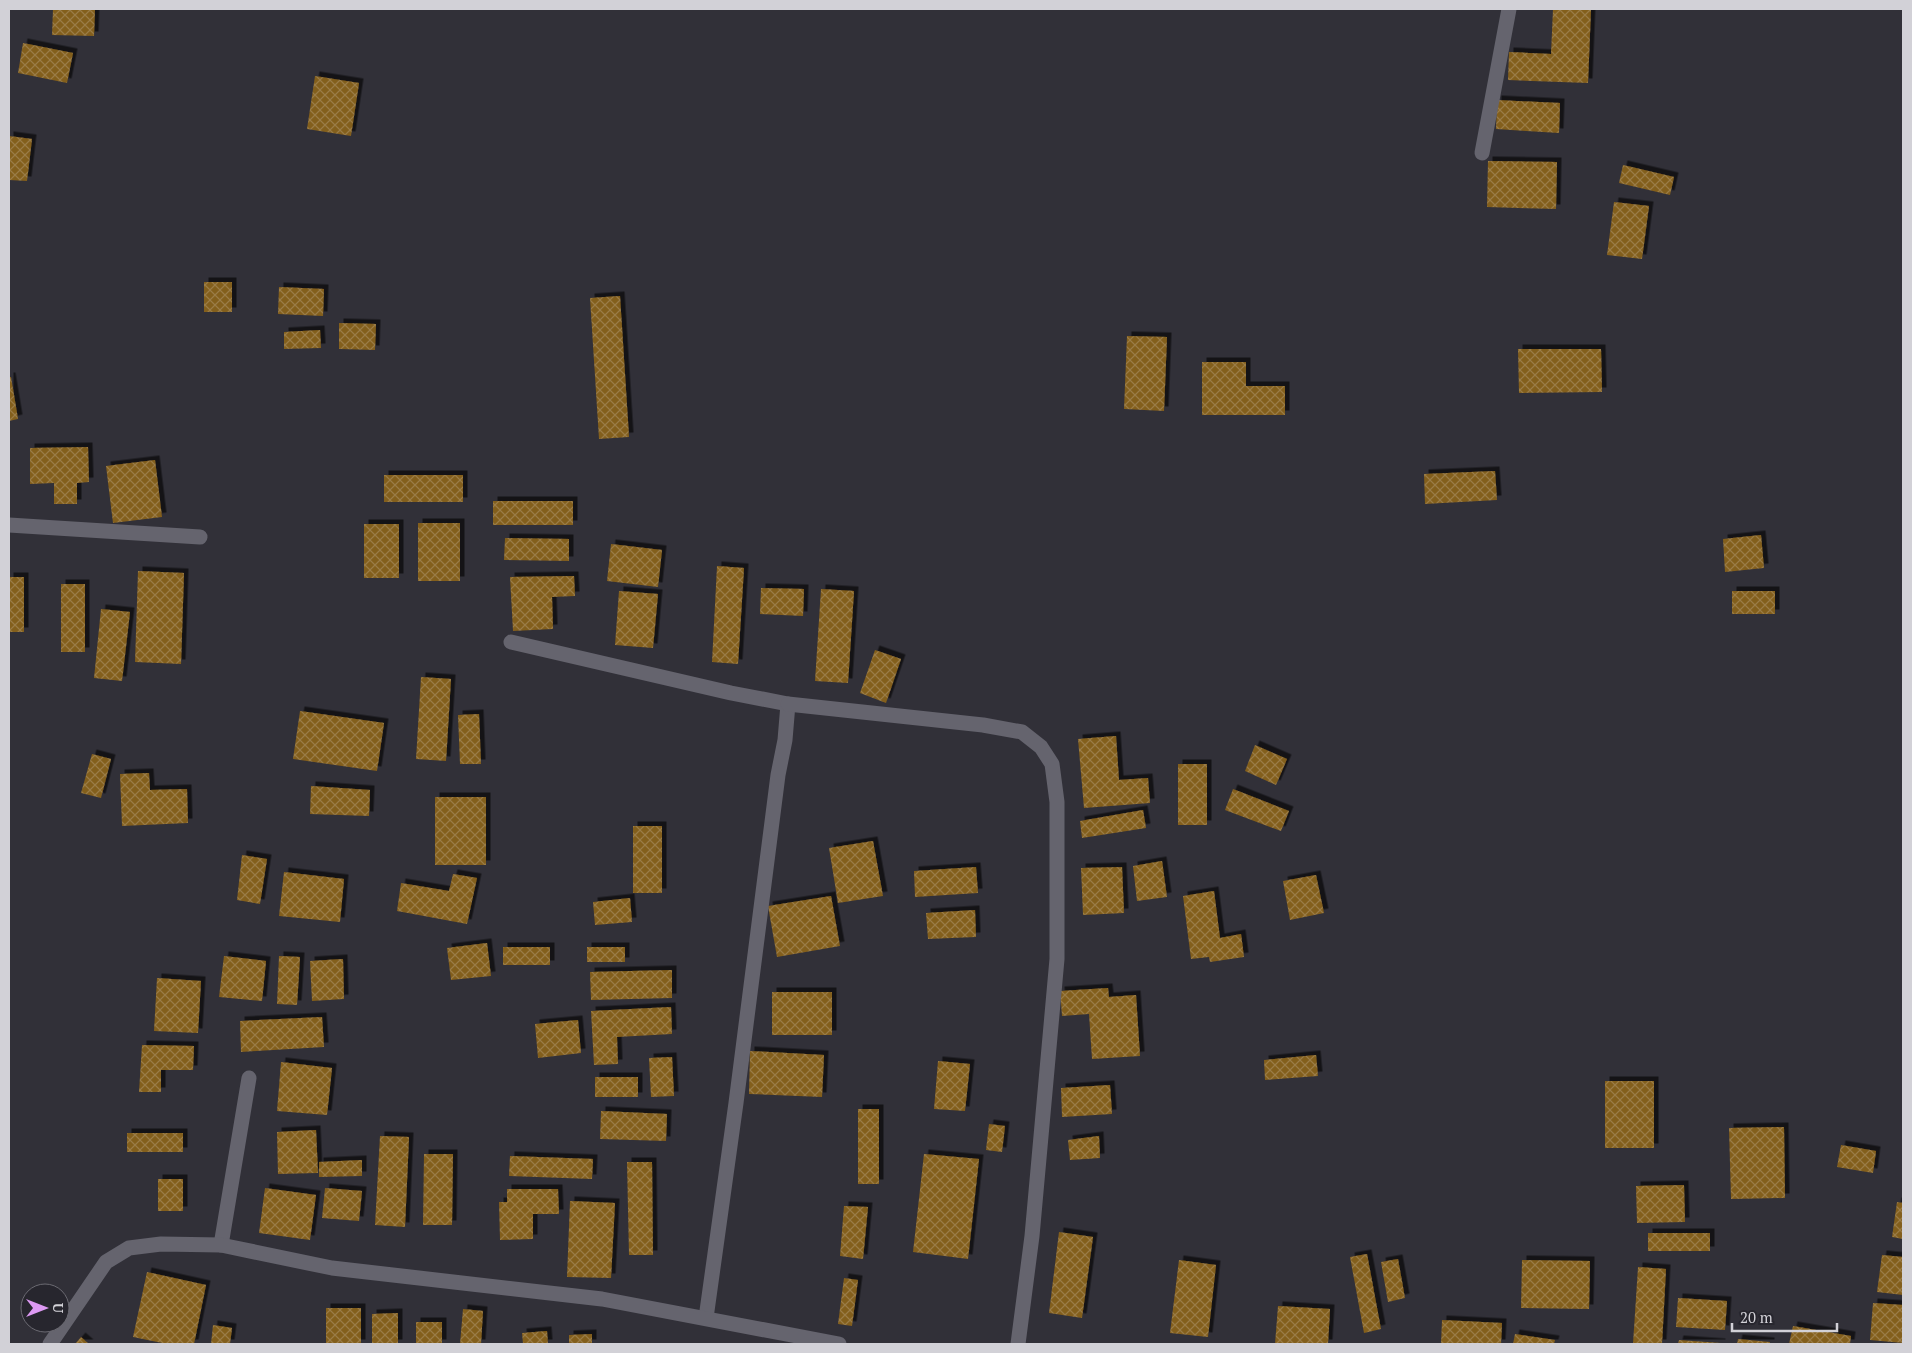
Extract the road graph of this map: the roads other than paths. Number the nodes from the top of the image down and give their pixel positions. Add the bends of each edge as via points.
1 (1509, 9) edge
2 (1482, 153) dead end
3 (9, 525) edge
4 (200, 537) dead end
5 (511, 642) dead end
6 (788, 704) junction
7 (249, 1078) dead end
8 (221, 1245) junction
9 (706, 1318) junction
10 (50, 1344) edge
11 (839, 1344) edge
12 (1018, 1344) edge

1 - 2 street
3 - 4 street
5 - 6 street
6 - 9 street
6 - 12 street via 1022,732 1041,747 1052,764 1057,802 1057,959 1032,1236
7 - 8 street
8 - 9 street via 332,1268 602,1299
8 - 10 street via 161,1244 130,1248 106,1262
9 - 11 street

